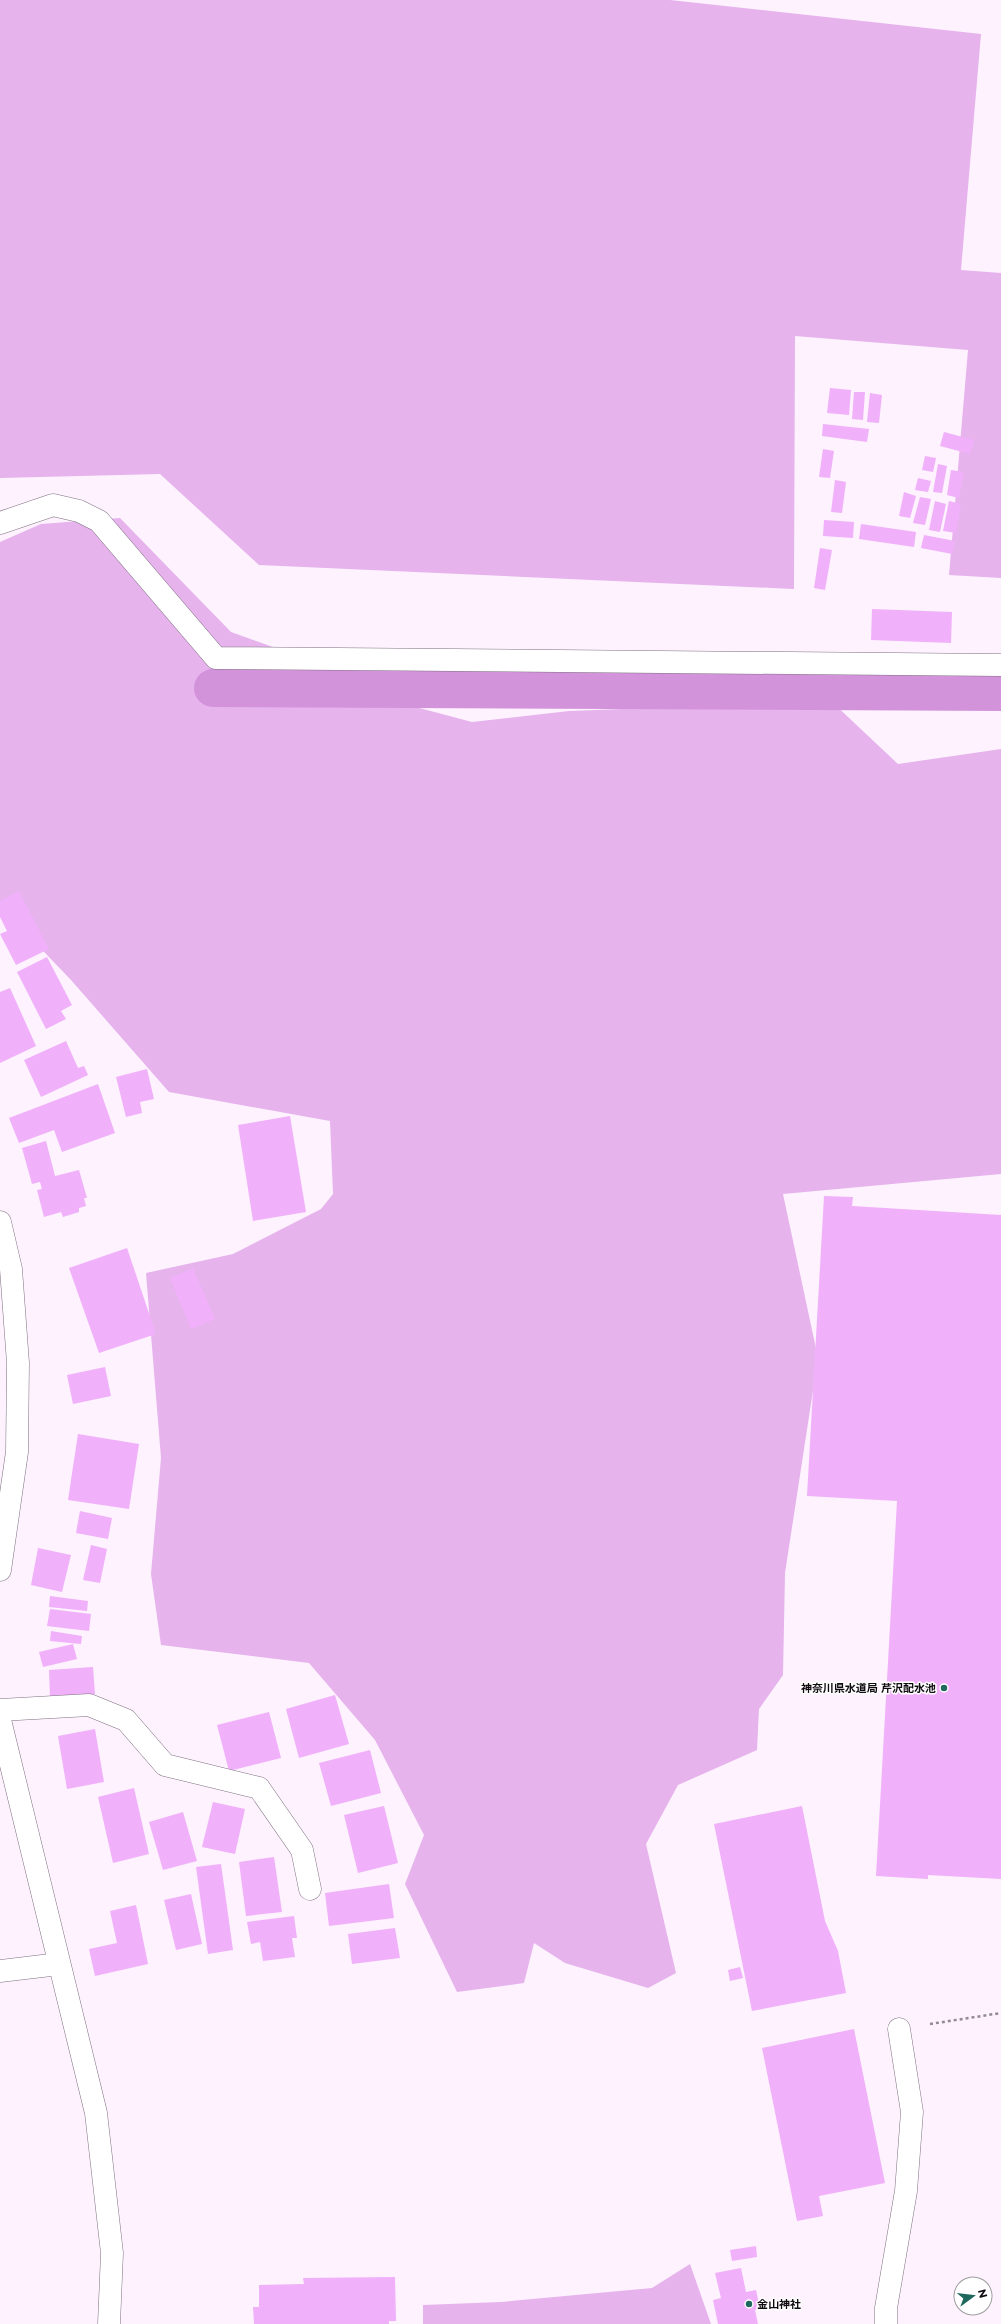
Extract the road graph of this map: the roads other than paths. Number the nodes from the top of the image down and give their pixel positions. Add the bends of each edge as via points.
1 (0, 523) edge
2 (1001, 664) edge
3 (0, 1222) edge
4 (0, 1570) edge
5 (0, 1710) edge
6 (0, 1720) edge
7 (310, 1889) dead end
8 (59, 1964) junction
9 (0, 1971) edge
10 (899, 2029) road end
11 (109, 2324) edge
12 (886, 2324) edge

1 - 2 street via 53,505 79,511 99,521 216,658
3 - 4 street via 11,1269 18,1363 17,1452
5 - 7 street via 89,1705 126,1720 165,1765 259,1788 302,1850
6 - 8 street
8 - 9 street
8 - 11 street via 96,2113 112,2253
10 - 12 street via 912,2112 906,2191 886,2308

